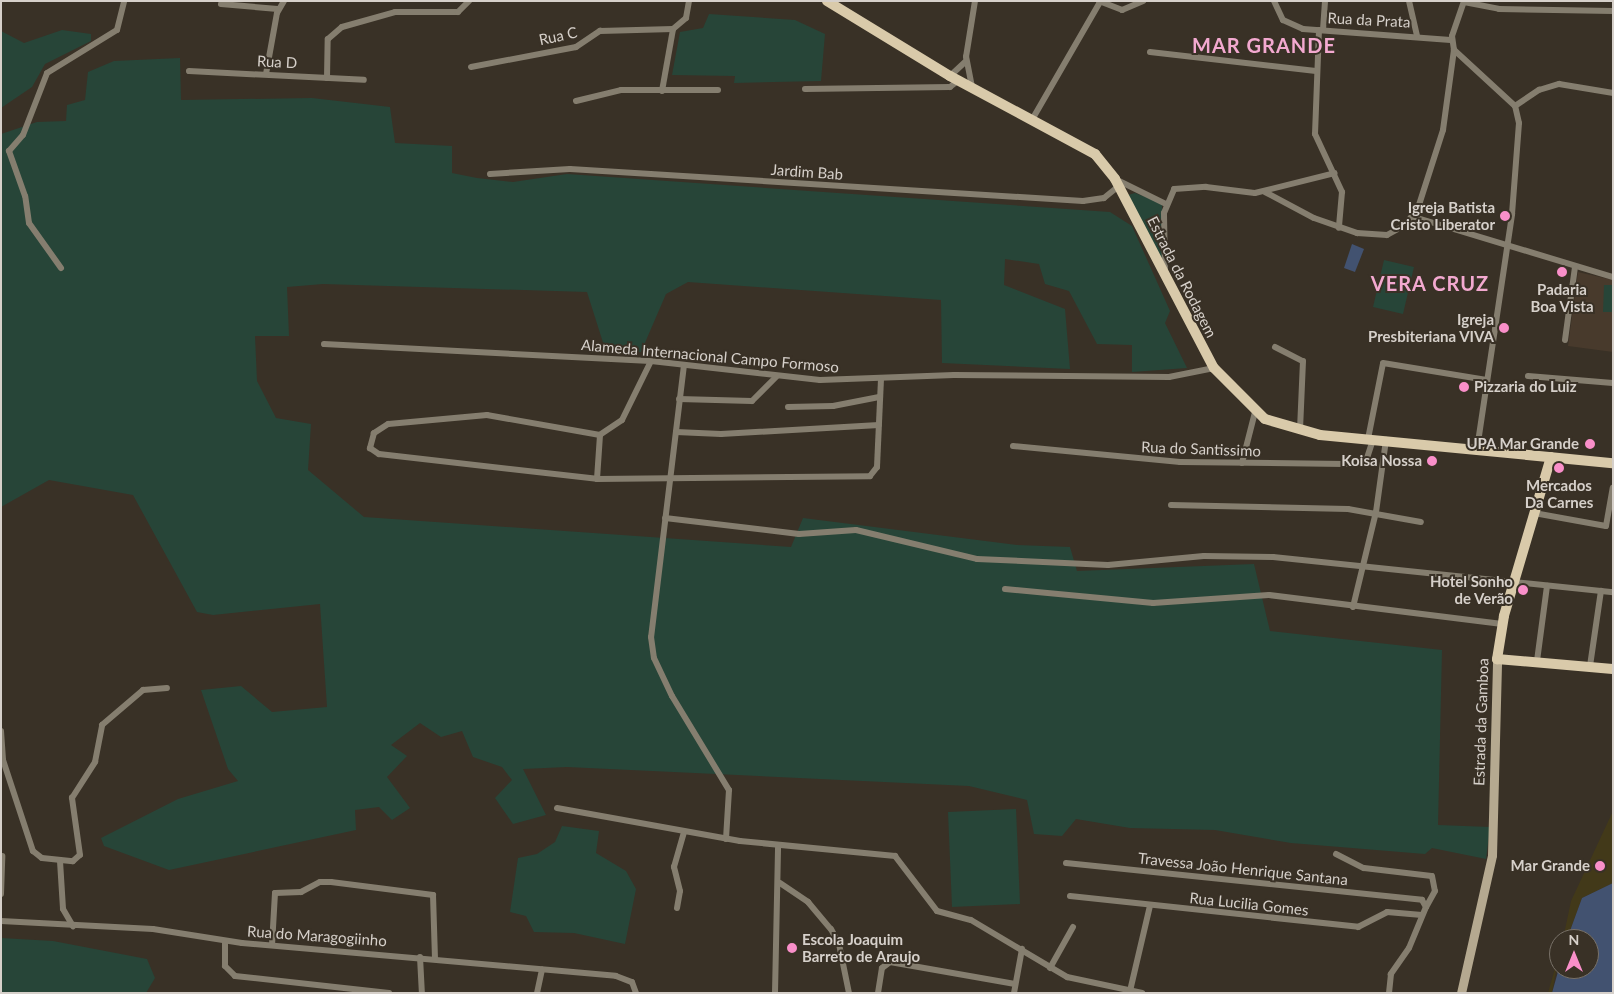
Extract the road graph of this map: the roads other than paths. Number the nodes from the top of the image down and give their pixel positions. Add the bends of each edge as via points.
1 (124, 1) edge
2 (284, 1) edge
3 (469, 1) edge
4 (689, 1) edge
5 (827, 1) edge
6 (975, 1) edge
7 (1143, 1) edge
8 (1274, 1) edge
9 (1325, 1) edge
10 (1409, 1) edge
11 (1100, 2) edge
12 (221, 4) dead end
13 (278, 9) junction
14 (1613, 11) edge
15 (673, 28) junction
16 (1321, 30) junction
17 (1417, 35) junction
18 (1451, 40) junction
19 (1454, 50) junction
20 (1150, 52) dead end
21 (966, 62) junction
22 (471, 67) dead end
23 (189, 71) dead end
24 (1316, 71) junction
25 (266, 74) junction
26 (327, 78) junction
27 (954, 78) junction
28 (364, 80) dead end
29 (972, 87) junction
30 (805, 89) dead end
31 (662, 90) junction
32 (718, 90) dead end
33 (1613, 93) edge
34 (576, 101) dead end
35 (1514, 106) junction
36 (1033, 118) junction
37 (1334, 173) junction
38 (490, 174) dead end
39 (1117, 183) junction
40 (1264, 192) junction
41 (1166, 204) junction
42 (1414, 217) junction
43 (1339, 228) junction
44 (1507, 246) junction
45 (1575, 267) junction
46 (61, 268) dead end
47 (1613, 277) edge
48 (1165, 278) junction
49 (1565, 340) dead end
50 (324, 344) dead end
51 (1275, 347) dead end
52 (651, 361) junction
53 (684, 365) junction
54 (1214, 368) junction
55 (777, 376) junction
56 (1528, 376) dead end
57 (881, 378) junction
58 (1487, 380) junction
59 (1613, 383) edge
60 (879, 397) junction
61 (680, 399) junction
62 (788, 407) dead end
63 (1255, 412) junction
64 (879, 425) junction
65 (676, 432) junction
66 (1300, 432) junction
67 (600, 435) junction
68 (1371, 439) junction
69 (1386, 440) junction
70 (1013, 446) dead end
71 (1478, 449) junction
72 (1551, 456) junction
73 (1242, 462) junction
74 (1613, 463) edge
75 (597, 479) junction
76 (673, 480) junction
77 (1613, 488) edge
78 (1171, 505) dead end
79 (1376, 512) junction
80 (1534, 513) junction
81 (665, 518) junction
82 (1420, 522) dead end
83 (1364, 564) junction
84 (1514, 583) junction
85 (1547, 586) junction
86 (1005, 589) dead end
87 (1601, 591) junction
88 (1613, 592) edge
89 (1353, 607) junction
90 (1502, 624) junction
91 (1497, 659) junction
92 (1537, 661) junction
93 (1590, 666) junction
94 (1613, 669) edge
95 (167, 688) dead end
96 (1, 731) edge
97 (556, 808) dead end
98 (684, 832) junction
99 (726, 839) junction
100 (778, 845) junction
101 (1336, 854) dead end
102 (2, 856) edge
103 (60, 861) junction
104 (1066, 863) dead end
105 (780, 884) junction
106 (1, 894) edge
107 (1070, 896) dead end
108 (1150, 906) junction
109 (1426, 907) junction
110 (677, 908) dead end
111 (1422, 916) junction
112 (1, 921) edge
113 (73, 926) junction
114 (1073, 928) dead end
115 (225, 941) junction
116 (272, 945) junction
117 (1022, 949) junction
118 (420, 957) junction
119 (435, 959) junction
120 (1050, 968) junction
121 (542, 970) junction
122 (1015, 984) junction
123 (1104, 987) junction
124 (1130, 991) junction
125 (389, 993) edge
126 (422, 993) edge
127 (537, 993) edge
128 (636, 993) edge
129 (774, 993) edge
130 (849, 993) edge
131 (878, 993) edge
132 (1014, 993) edge
133 (1098, 993) edge
134 (1142, 993) edge
135 (1389, 993) edge
136 (1461, 993) edge

1 - 46 street via 117,30 47,73 23,135 9,151 25,196 29,223
2 - 13 street
3 - 26 street via 458,12 395,12 342,27 328,39
4 - 15 street via 686,18
5 - 27 main road, Estrada da Rodagem
6 - 21 street
7 - 11 street via 1122,10
8 - 16 street, Rua da Prata via 1289,24
9 - 16 street
10 - 17 street
11 - 36 street
12 - 13 street
13 - 25 street
14 - 18 street via 1464,2
15 - 22 street, Rua C via 600,31 576,47
15 - 31 street
16 - 17 street, Rua da Prata
16 - 24 street
17 - 18 street, Rua da Prata
18 - 19 street
19 - 35 street
19 - 42 street via 1443,130
20 - 24 street
21 - 27 street
21 - 29 street
23 - 25 street, Rua D
24 - 37 street via 1315,134
25 - 26 street, Rua D
26 - 28 street, Rua D
27 - 29 main road, Estrada da Rodagem
27 - 30 street via 950,87
29 - 36 main road, Estrada da Rodagem
31 - 32 street
31 - 34 street via 621,90
33 - 35 street via 1559,84
35 - 44 street via 1519,123
36 - 39 main road, Estrada da Rodagem via 1080,144
37 - 40 street
37 - 43 street via 1344,197
38 - 39 street, Jardim Bab via 570,170 1083,201 1104,198
39 - 41 street
39 - 48 main road, Estrada da Rodagem
40 - 41 street via 1181,188 1172,191
40 - 43 street
41 - 48 street
42 - 43 street via 1387,235
42 - 44 street
44 - 45 street
44 - 58 street
45 - 47 street
45 - 49 street
48 - 54 main road, Estrada da Rodagem
50 - 52 street, Alameda Internacional Campo Formoso
51 - 66 street via 1303,361
52 - 53 street, Alameda Internacional Campo Formoso
52 - 67 street via 622,420
53 - 55 street, Alameda Internacional Campo Formoso
53 - 61 street
54 - 57 street, Alameda Internacional Campo Formoso via 1169,377
54 - 63 main road, Estrada da Rodagem
55 - 57 street, Alameda Internacional Campo Formoso via 820,380
55 - 61 street via 752,401
56 - 59 street
57 - 60 street
58 - 68 street, Rua do Santissimo via 1383,363
58 - 71 street
60 - 62 street via 833,406
60 - 64 street
61 - 65 street
63 - 66 main road, Estrada da Rodagem
63 - 73 street
64 - 65 street via 721,434
64 - 76 street via 877,467 870,476
65 - 76 street
66 - 68 main road, Estrada da Rodagem
67 - 75 street
67 - 75 street via 487,415 398,422 382,426 370,440 370,448 379,454
68 - 69 main road, Estrada da Rodagem
68 - 73 street, Rua do Santissimo via 1370,455 1360,462
69 - 71 main road, Estrada da Rodagem
69 - 79 street
70 - 73 street, Rua do Santissimo via 1134,460
71 - 72 main road, Estrada da Rodagem
72 - 74 main road, Estrada da Rodagem
72 - 80 main road, Estrada da Gamboa
75 - 76 street
76 - 81 street
77 - 80 street via 1606,526
78 - 79 street via 1236,503
79 - 82 street
79 - 83 street
80 - 84 main road, Estrada da Gamboa
81 - 83 street via 799,534 856,530 977,559 1004,561 1108,565 1228,556
81 - 99 street via 652,648 672,696 729,790
83 - 84 street
83 - 89 street
84 - 85 street
84 - 90 main road, Estrada da Gamboa
85 - 87 street
85 - 92 street
86 - 89 street via 1153,603 1269,595
87 - 88 street
87 - 93 street
89 - 90 street
90 - 91 main road, Estrada da Gamboa
91 - 92 main road
91 - 136 street, Estrada da Gamboa via 1492,855
92 - 93 main road
93 - 94 main road
95 - 103 street via 143,690 103,723 95,762 72,798 80,858
96 - 103 street via 3,760 33,851 38,857
97 - 98 street
98 - 99 street
98 - 110 street via 674,867 679,888
99 - 100 street
100 - 105 street
100 - 117 street via 895,856 937,911 971,920
101 - 109 street via 1364,868 1432,876 1435,890
102 - 106 street
103 - 113 street via 62,904
104 - 109 street, Travessa João Henrique Santana via 1417,898
105 - 129 street
105 - 130 street via 808,902 831,928 839,944
107 - 108 street, Rua Lucilia Gomes
108 - 111 street, Rua Lucilia Gomes via 1358,927 1387,912
108 - 124 street
109 - 111 street
111 - 135 street via 1390,977
112 - 113 street, Rua do Maragogiinho
113 - 115 street, Rua do Maragogiinho via 153,929
114 - 120 street
115 - 116 street, Rua do Maragogiinho
115 - 125 street via 225,966 235,976
116 - 118 street, Rua do Maragogiinho
116 - 119 street via 275,893 300,892 320,882 331,882 433,895
117 - 120 street
117 - 122 street
118 - 119 street, Rua do Maragogiinho
118 - 126 street
119 - 121 street, Rua do Maragogiinho
120 - 123 street
121 - 127 street
121 - 128 street, Rua do Maragogiinho via 630,980
122 - 131 street via 890,962 882,968
122 - 132 street
123 - 124 street
123 - 133 street
124 - 134 street

